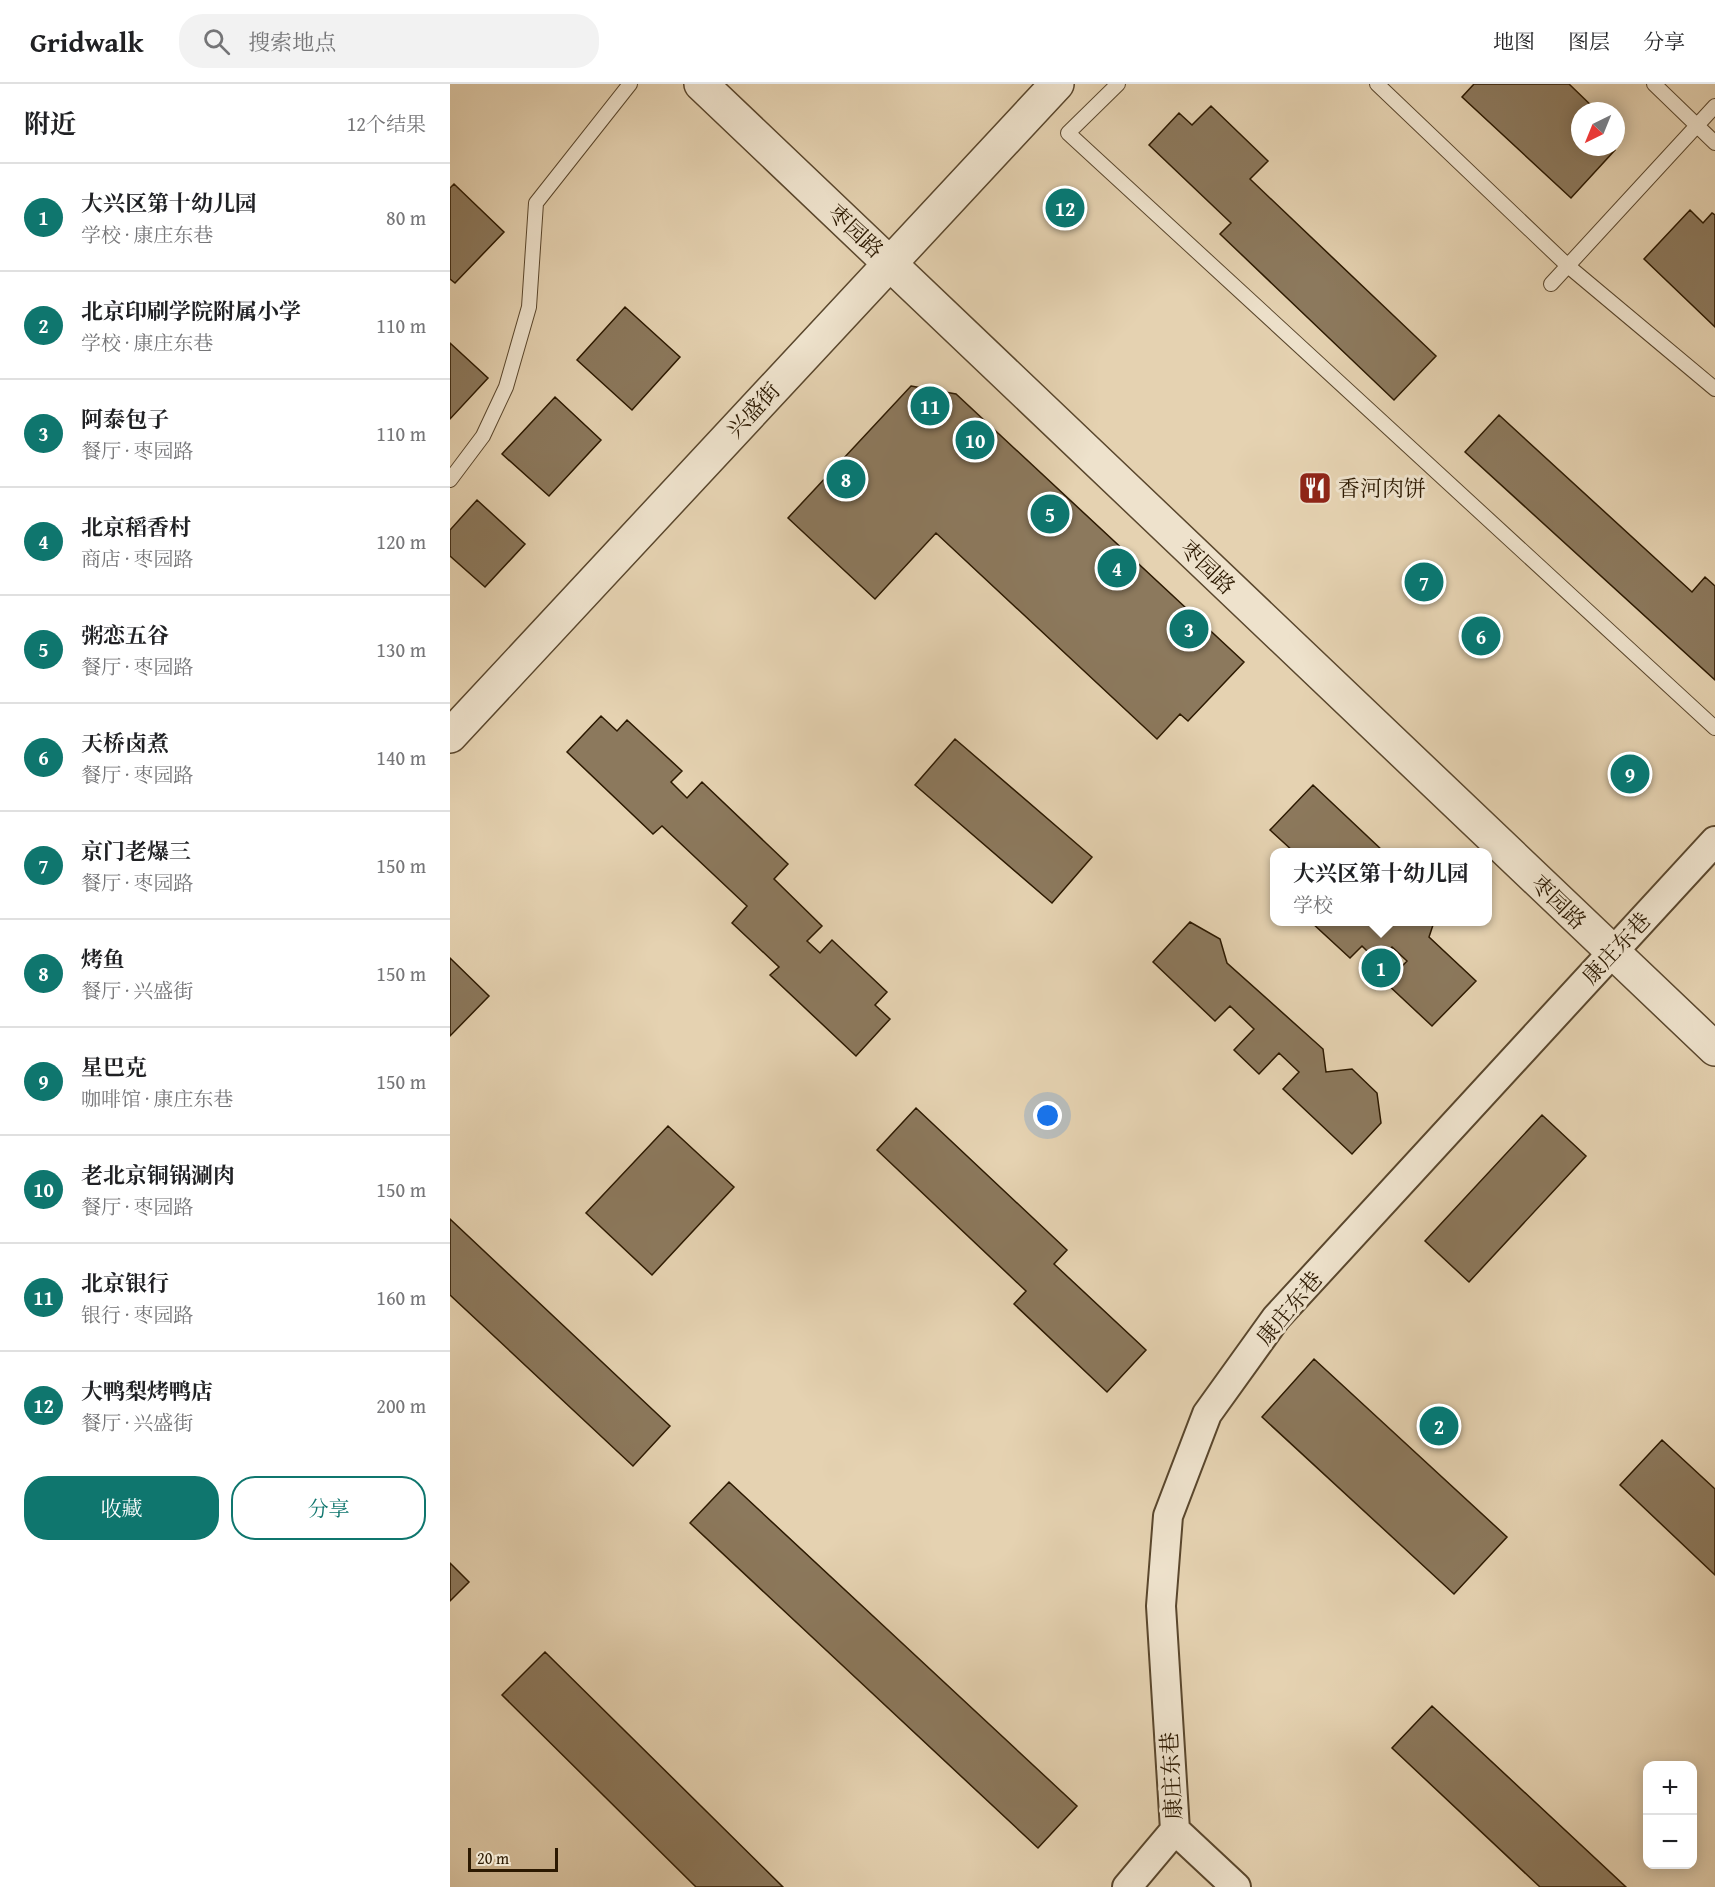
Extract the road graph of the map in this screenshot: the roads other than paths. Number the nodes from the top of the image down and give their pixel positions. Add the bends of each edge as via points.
1 (630, 84) edge
2 (701, 84) edge
3 (1057, 84) edge
4 (1118, 84) edge
5 (1377, 84) edge
6 (1654, 84) edge
7 (1715, 106) edge
8 (1696, 125) junction
9 (1715, 143) edge
10 (889, 263) junction
11 (1568, 266) junction
12 (1551, 284) dead end
13 (1715, 389) edge
14 (450, 480) edge
15 (1715, 728) edge
16 (450, 736) edge
17 (1715, 841) edge
18 (1612, 952) junction
19 (1715, 1049) edge
20 (1175, 1830) junction
21 (1127, 1887) edge
22 (1236, 1887) edge

1 - 14 lane via 536,203 529,307 506,387 483,436
2 - 10 street, 枣园路
3 - 10 street, 兴盛街
4 - 15 lane via 1068,133
5 - 11 lane
6 - 8 lane
7 - 8 lane
8 - 9 lane
8 - 11 lane
10 - 16 street, 兴盛街
10 - 18 street, 枣园路
11 - 12 lane
11 - 13 lane
17 - 18 street, 康庄东巷
18 - 19 street, 枣园路
18 - 20 street, 康庄东巷 via 1276,1318 1207,1414 1168,1516 1161,1606
20 - 21 street, 康庄东巷
20 - 22 street

